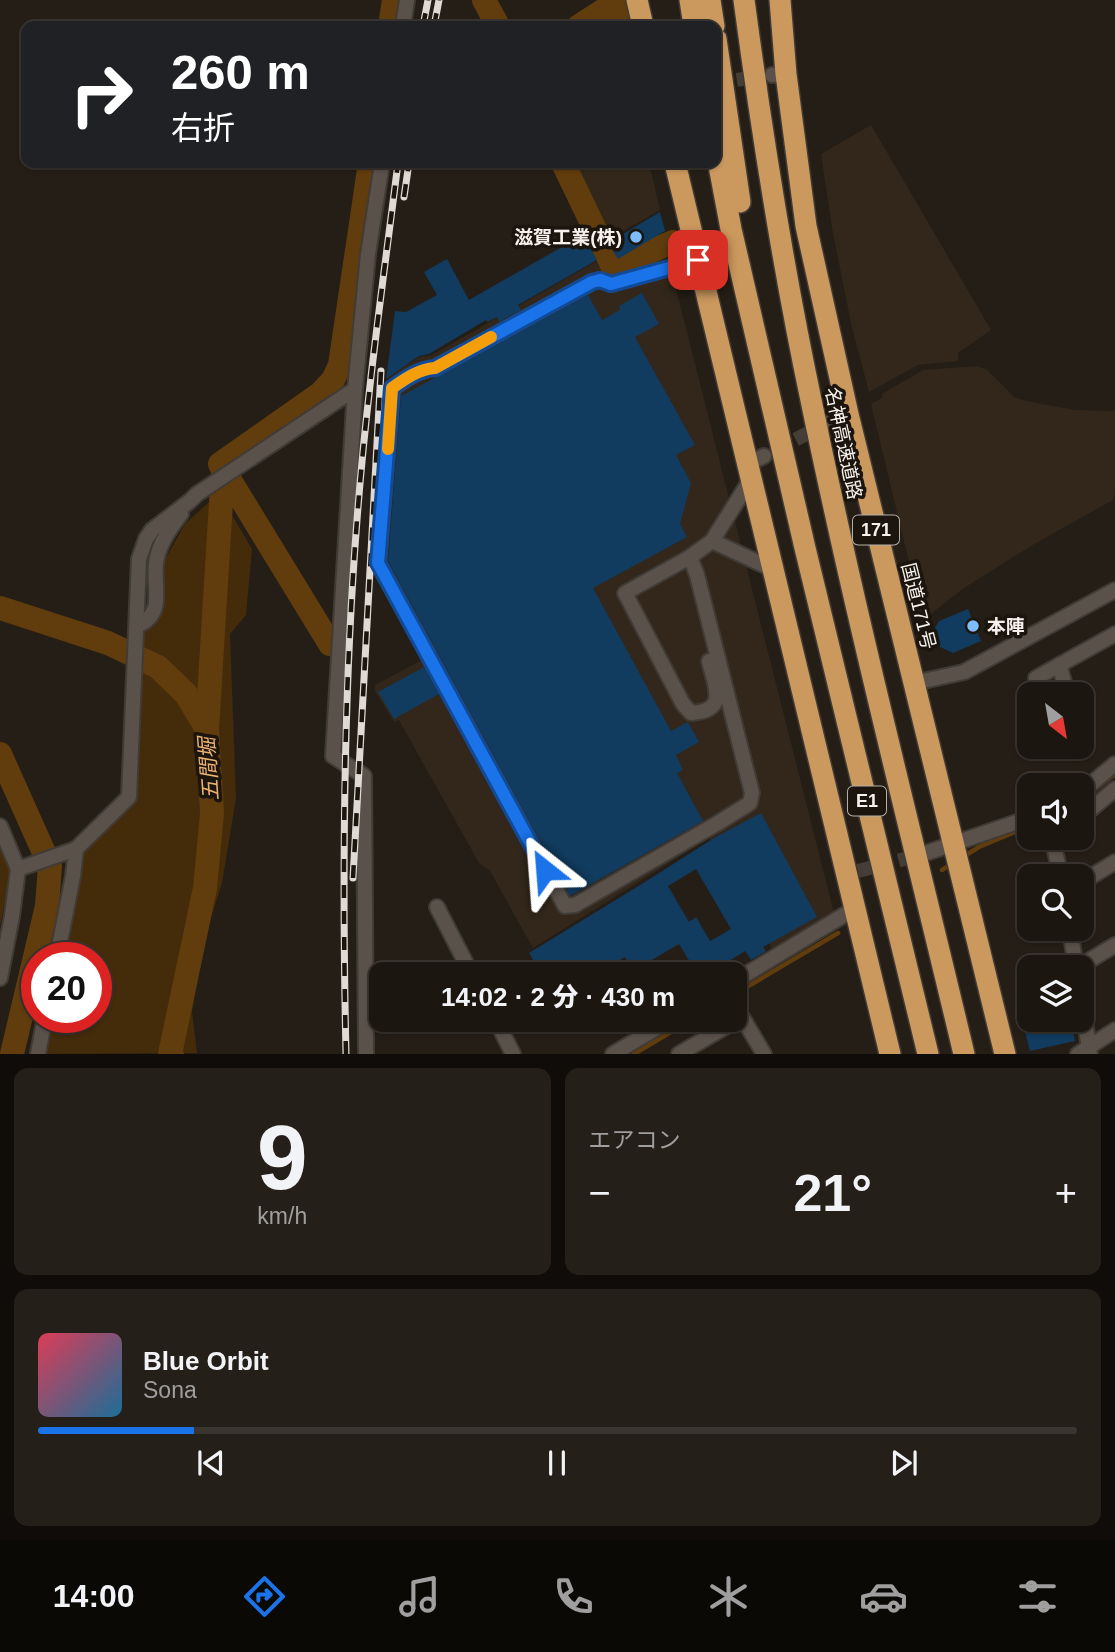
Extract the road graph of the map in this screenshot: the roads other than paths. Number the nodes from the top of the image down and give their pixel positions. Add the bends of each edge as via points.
1 (407, 0) edge
2 (637, 0) edge
3 (690, 0) edge
4 (710, 0) edge
5 (744, 0) edge
6 (780, 0) edge
7 (404, 21) edge
8 (642, 21) edge
9 (693, 21) edge
10 (713, 21) edge
11 (721, 73) edge
12 (381, 168) edge
13 (675, 168) edge
14 (720, 168) edge
15 (680, 265) junction
16 (355, 389) junction
17 (848, 414) junction
18 (822, 426) tunnel mouth
19 (754, 466) junction
20 (712, 541) junction
21 (805, 548) junction
22 (690, 556) junction
23 (772, 569) junction
24 (1115, 590) edge
25 (1115, 634) edge
26 (1059, 665) junction
27 (1036, 677) dead end
28 (914, 682) junction
29 (1064, 682) edge
30 (1115, 764) edge
31 (1094, 782) edge
32 (1115, 789) edge
33 (1094, 807) edge
34 (1017, 822) edge
35 (0, 826) edge
36 (953, 843) junction
37 (70, 851) junction
38 (926, 853) tunnel mouth
39 (1115, 862) edge
40 (18, 869) junction
41 (1094, 875) edge
42 (437, 906) dead end
43 (854, 909) junction
44 (60, 942) edge
45 (1115, 945) edge
46 (1094, 958) edge
47 (465, 962) edge
48 (747, 974) edge
49 (0, 978) edge
50 (1115, 1030) edge
51 (502, 1032) edge
52 (650, 1032) edge
53 (1084, 1032) edge
54 (42, 1033) edge
55 (1085, 1051) edge
56 (38, 1054) edge
57 (366, 1054) edge
58 (513, 1054) edge
59 (612, 1054) edge
60 (679, 1054) edge
61 (764, 1054) edge
62 (890, 1054) edge
63 (928, 1054) edge
64 (964, 1054) edge
65 (1005, 1054) edge

1 - 7 street
2 - 8 highway
3 - 9 highway
4 - 10 highway
5 - 64 highway, 名神高速道路 / E1 via 778,227 810,398
6 - 17 highway, 国道171号 / 171 via 779,74 806,226
11 - 21 highway, E1 via 768,374
12 - 16 street
13 - 15 highway
14 - 21 highway, E1
15 - 19 highway
15 - 22 street via 611,284 592,282 392,388 378,563 565,906 575,905 750,803 752,793
16 - 37 street via 215,482 146,539 139,559 129,797
16 - 57 street via 333,756 364,776
17 - 18 street
17 - 28 highway, 国道171号 / 171
19 - 20 street
19 - 23 highway
20 - 22 street
20 - 23 street
21 - 63 highway, E1
22 - 22 street via 625,593 691,713 713,707 717,697 689,577
23 - 43 highway via 852,872
24 - 28 street via 964,672
25 - 26 street
26 - 27 street
26 - 29 street
28 - 36 highway, 国道171号 / 171
30 - 31 street
32 - 33 street
34 - 36 street
35 - 40 street
36 - 38 street
36 - 65 highway, 国道171号 / 171
37 - 40 street
37 - 44 street via 73,876
39 - 41 street
40 - 49 street
42 - 47 street
43 - 48 street
43 - 62 highway
45 - 46 street
50 - 55 street
51 - 58 street
52 - 59 street
53 - 55 street
54 - 56 street
60 - 61 street via 742,1017

